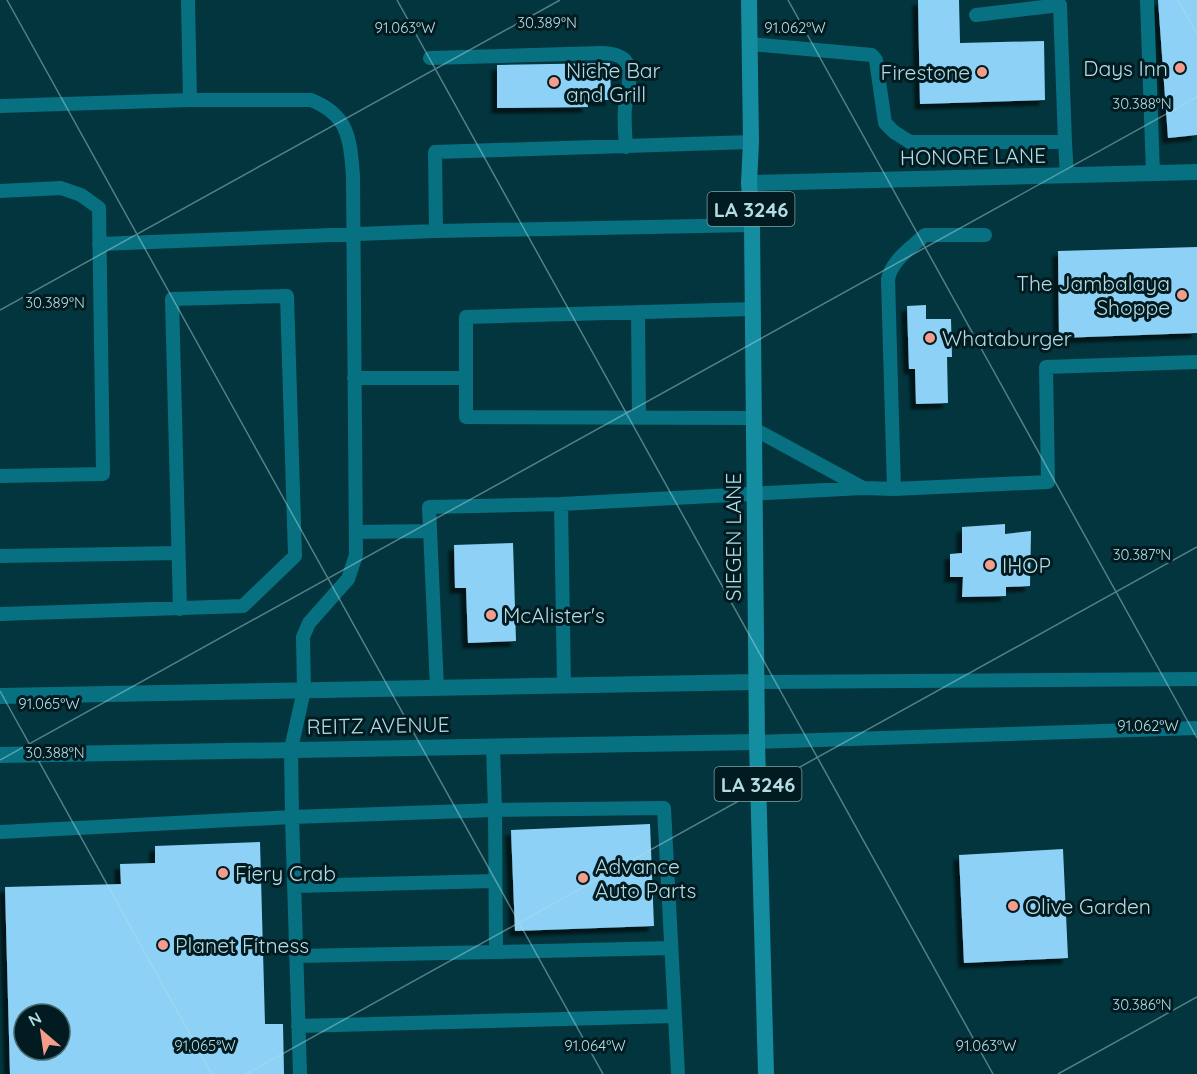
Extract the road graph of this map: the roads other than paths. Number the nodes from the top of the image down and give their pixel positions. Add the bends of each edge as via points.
1 (188, 0) edge
2 (749, 0) edge
3 (1147, 0) edge
4 (976, 15) dead end
5 (750, 45) junction
6 (430, 58) dead end
7 (190, 100) junction
8 (0, 106) edge
9 (751, 142) junction
10 (1065, 142) junction
11 (626, 147) junction
12 (1197, 172) edge
13 (1153, 174) junction
14 (1067, 176) junction
15 (749, 183) junction
16 (0, 191) edge
17 (752, 225) junction
18 (436, 231) junction
19 (352, 234) junction
20 (986, 235) dead end
21 (99, 244) junction
22 (753, 309) junction
23 (638, 313) junction
24 (1197, 362) edge
25 (354, 378) junction
26 (466, 378) junction
27 (639, 417) junction
28 (754, 423) junction
29 (0, 476) edge
30 (863, 488) junction
31 (894, 489) junction
32 (756, 494) junction
33 (561, 504) junction
34 (356, 531) junction
35 (430, 531) junction
36 (178, 553) junction
37 (0, 556) edge
38 (180, 609) junction
39 (0, 614) edge
40 (1197, 679) edge
41 (757, 682) junction
42 (564, 686) junction
43 (437, 688) junction
44 (304, 690) junction
45 (0, 696) edge
46 (1197, 728) edge
47 (757, 742) junction
48 (493, 746) junction
49 (291, 749) junction
50 (0, 755) edge
51 (495, 810) junction
52 (292, 817) junction
53 (0, 832) edge
54 (495, 881) junction
55 (294, 886) junction
56 (672, 948) junction
57 (496, 952) junction
58 (296, 956) junction
59 (675, 1016) junction
60 (298, 1026) junction
61 (300, 1074) edge
62 (678, 1074) edge
63 (766, 1074) edge

1 - 7 lane
2 - 5 main road, SIEGEN LANE / LA 3246
3 - 13 lane
4 - 10 lane via 1060,5
5 - 9 main road, SIEGEN LANE / LA 3246
5 - 10 lane via 872,55 885,123 910,141
6 - 11 lane via 615,55 631,71 625,110
7 - 8 lane
7 - 19 lane via 311,100 335,113 347,132 350,149
9 - 11 lane
9 - 15 main road, SIEGEN LANE / LA 3246
10 - 14 lane
11 - 18 lane via 435,152
12 - 13 street, HONORE LANE
13 - 14 street, HONORE LANE
14 - 15 street, HONORE LANE
15 - 17 main road, SIEGEN LANE / LA 3246
16 - 21 lane via 72,190 99,208
17 - 18 lane
17 - 22 main road, SIEGEN LANE / LA 3246
18 - 19 lane
19 - 21 lane
19 - 25 lane
20 - 31 lane via 925,235 890,271
21 - 29 lane via 103,474
22 - 23 lane
22 - 28 main road, SIEGEN LANE / LA 3246
23 - 26 lane via 466,317
23 - 27 lane
24 - 31 lane via 1046,367 1048,482
25 - 26 lane
25 - 34 lane
26 - 27 lane via 466,417
27 - 28 lane
28 - 30 lane
28 - 32 main road, SIEGEN LANE / LA 3246
30 - 31 lane
30 - 32 lane
32 - 33 lane
32 - 41 main road, SIEGEN LANE / LA 3246
33 - 35 lane via 429,507
33 - 42 lane
34 - 35 lane
34 - 44 lane via 356,555 348,579 309,623 303,637
35 - 43 lane
36 - 37 lane
36 - 38 lane
36 - 38 lane via 172,299 287,296 295,556 243,606
38 - 39 lane
40 - 41 lane
41 - 42 street, REITZ AVENUE
41 - 47 main road, SIEGEN LANE / LA 3246
42 - 43 street, REITZ AVENUE
43 - 44 street, REITZ AVENUE
44 - 45 street, REITZ AVENUE
44 - 49 lane
46 - 47 lane
47 - 48 street, REITZ AVENUE
47 - 63 main road, SIEGEN LANE / LA 3246
48 - 49 street, REITZ AVENUE
48 - 51 lane
49 - 50 street, REITZ AVENUE
49 - 52 lane
51 - 52 lane
51 - 54 lane
51 - 56 lane via 664,808
52 - 53 lane
52 - 55 lane
54 - 55 lane
54 - 57 lane
55 - 58 lane
56 - 57 lane
56 - 59 lane
57 - 58 lane
58 - 60 lane
59 - 60 lane
59 - 62 lane
60 - 61 lane

